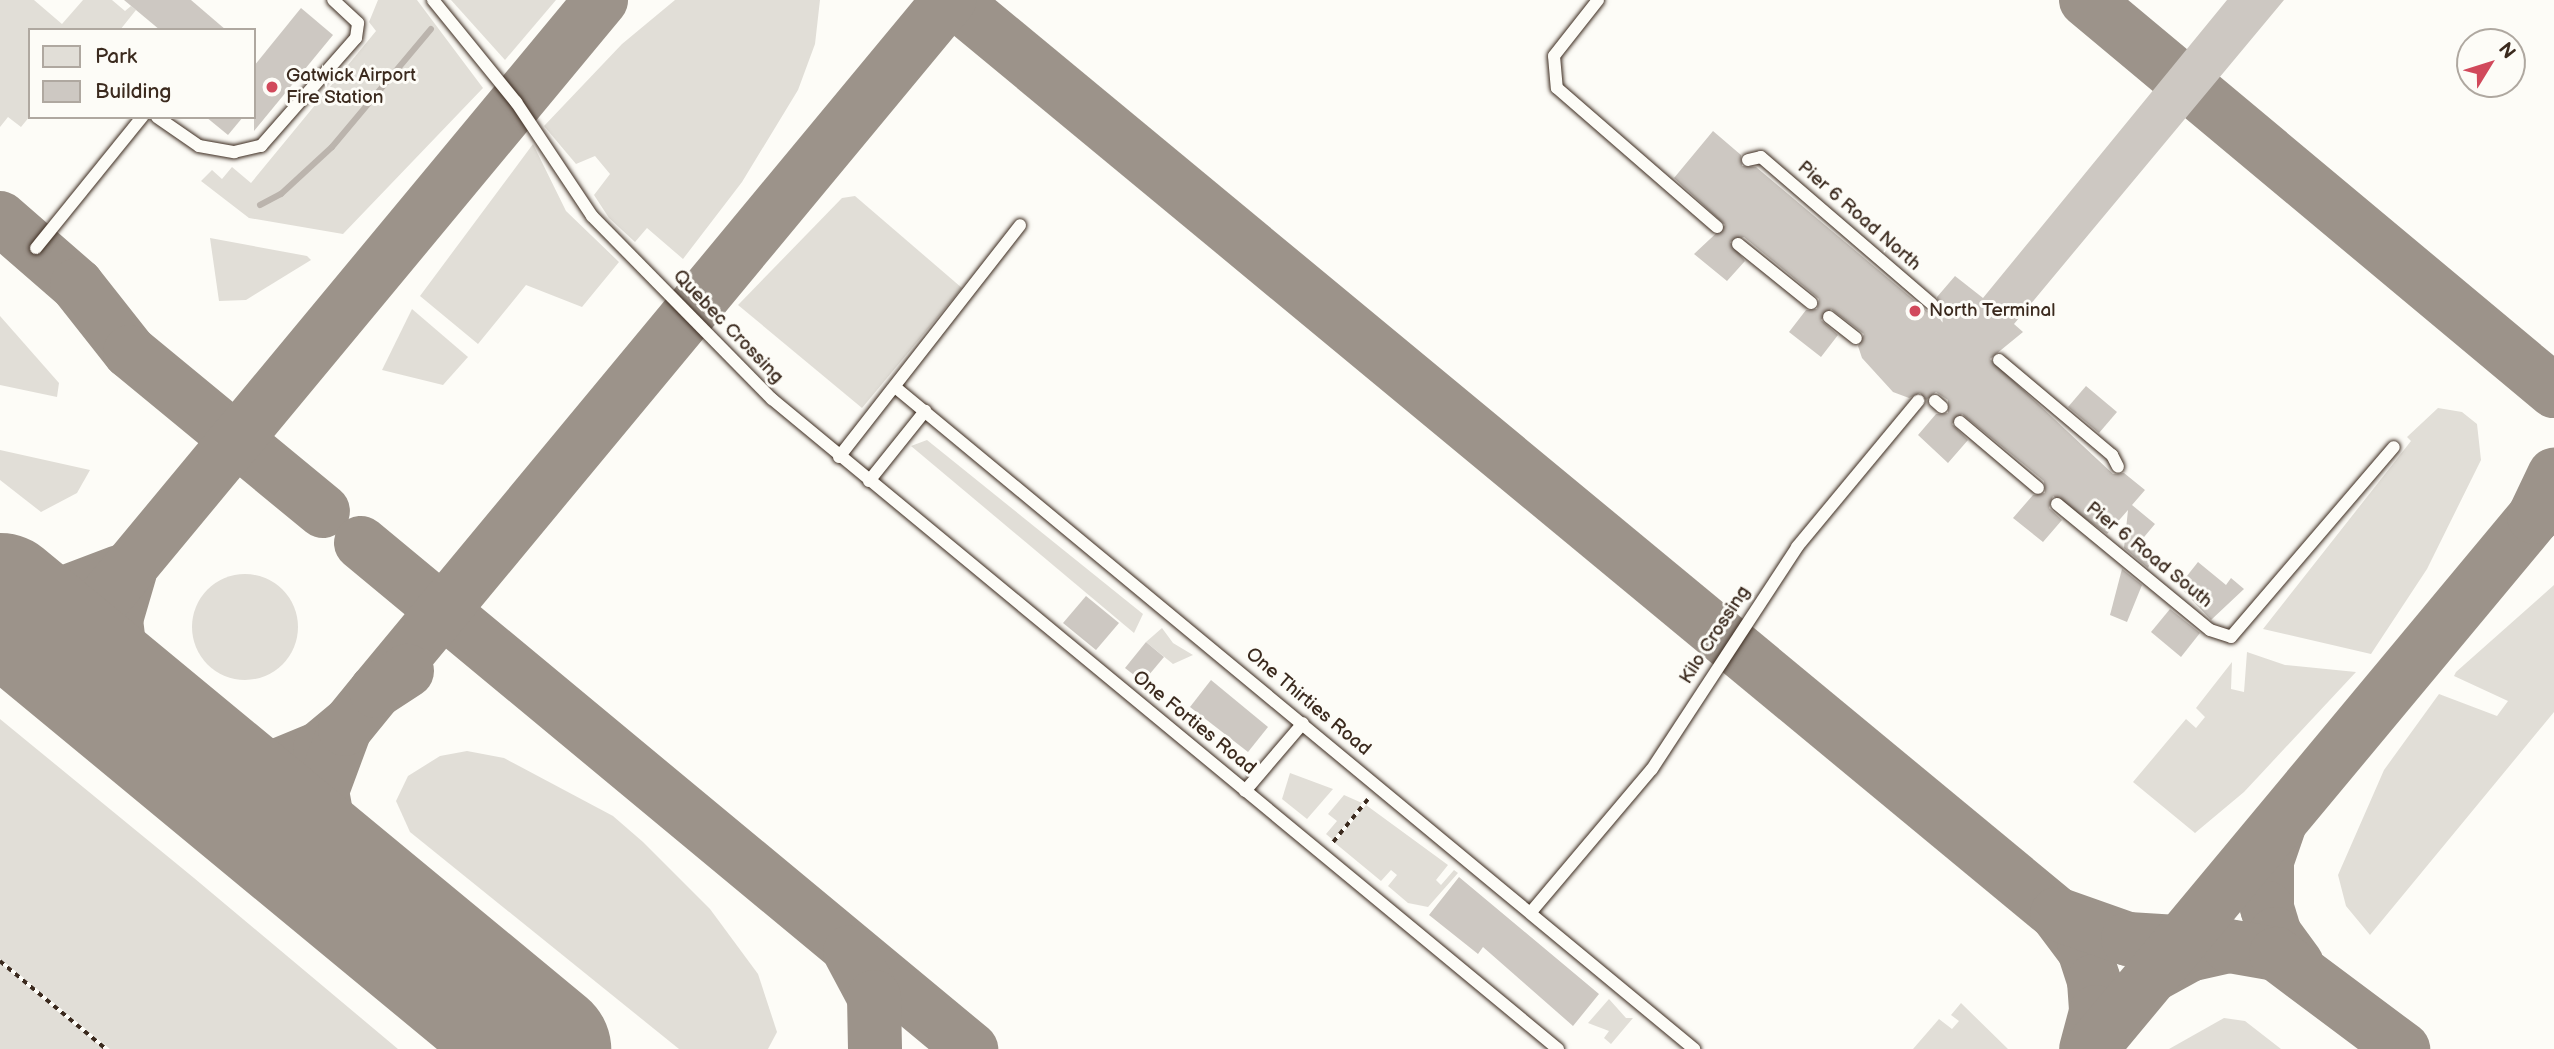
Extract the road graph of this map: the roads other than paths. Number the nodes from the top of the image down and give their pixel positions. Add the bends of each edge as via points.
1 (333, 0) edge
2 (433, 0) edge
3 (1598, 0) edge
4 (348, 5) edge
5 (140, 119) edge
6 (160, 119) edge
7 (1754, 158) dead end
8 (1020, 225) dead end
9 (1717, 227) dead end
10 (1738, 244) dead end
11 (36, 247) dead end
12 (1811, 303) dead end
13 (1932, 304) dead end
14 (1829, 317) dead end
15 (1856, 338) dead end
16 (1999, 360) dead end
17 (895, 387) junction
18 (1918, 401) dead end
19 (925, 411) junction
20 (1960, 422) dead end
21 (804, 427) joint
22 (2394, 447) dead end
23 (839, 457) junction
24 (2118, 467) dead end
25 (869, 481) junction
26 (2038, 488) dead end
27 (2057, 504) dead end
28 (1303, 723) junction
29 (1245, 791) junction
30 (1531, 912) junction
31 (1558, 1049) edge
32 (1694, 1049) edge

1 - 4 lane
2 - 21 lane, Quebec Crossing via 530,122 584,205
3 - 9 lane via 1554,56 1554,83
4 - 6 lane via 358,23 356,38 261,146 240,152 199,146
5 - 11 lane
7 - 13 lane, Pier 6 Road North
8 - 17 lane
10 - 12 lane
14 - 15 lane
16 - 24 lane via 2112,454
17 - 19 lane, One Thirties Road
17 - 23 lane
18 - 30 lane, Kilo Crossing via 1804,537 1661,755
19 - 25 lane
19 - 28 lane, One Thirties Road
20 - 26 lane
21 - 23 lane, One Forties Road
22 - 27 lane, Pier 6 Road South via 2241,632 2218,635
23 - 25 lane, One Forties Road
25 - 29 lane, One Forties Road
28 - 29 lane
28 - 30 lane, One Thirties Road
29 - 31 lane, One Forties Road
30 - 32 lane, One Thirties Road

